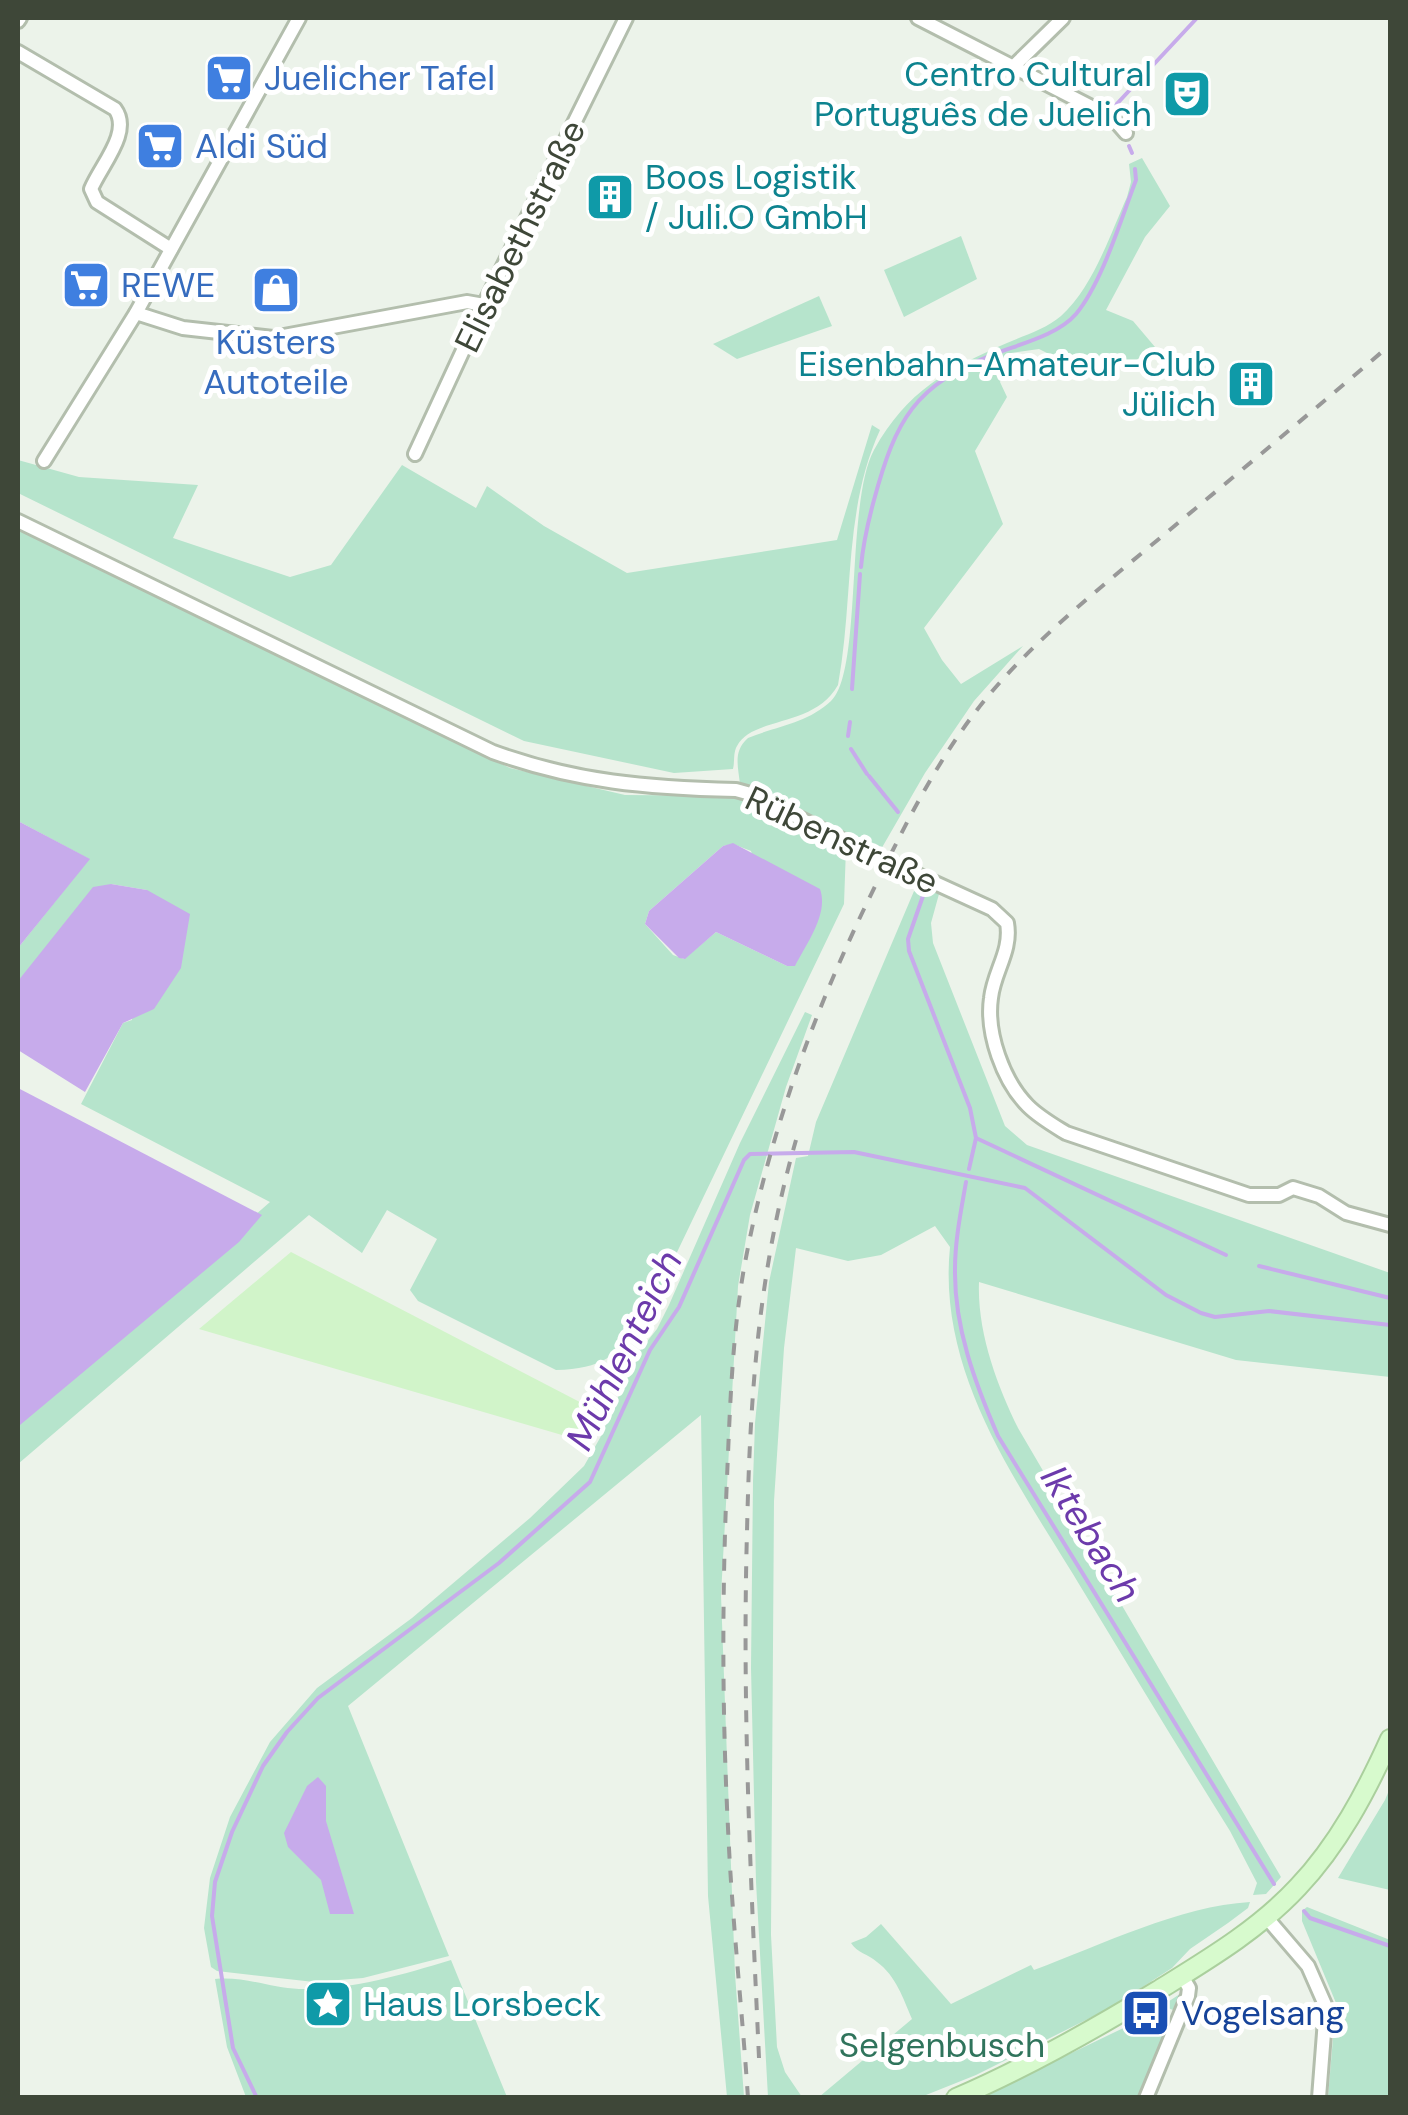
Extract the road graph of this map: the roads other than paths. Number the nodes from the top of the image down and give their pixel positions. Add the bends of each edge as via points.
1 (299, 18) edge
2 (626, 18) edge
3 (918, 18) edge
4 (1063, 18) edge
5 (18, 52) edge
6 (1015, 65) junction
7 (1126, 133) dead end
8 (172, 248) junction
9 (484, 305) junction
10 (136, 312) junction
11 (415, 454) dead end
12 (44, 461) dead end
13 (18, 521) edge
14 (1390, 1225) edge
15 (1390, 1739) edge
16 (1266, 1916) junction
17 (1182, 1976) junction
18 (956, 2098) edge
19 (1146, 2098) edge
20 (1319, 2098) edge

1 - 8 street
2 - 9 street, Elisabethstraße
3 - 6 street
4 - 6 street
5 - 8 street via 115,109 122,131 91,189 97,202
6 - 7 street via 1113,118
8 - 10 street
9 - 10 street via 468,302 274,338 183,328
9 - 11 street, Elisabethstraße
10 - 12 street
13 - 14 street, Rübenstraße via 493,752 610,783 754,795 992,908 1008,923 1009,940 991,996 993,1039 1014,1087 1036,1113 1066,1133 1236,1191 1279,1195 1293,1188
15 - 16 main road via 1335,1841
16 - 17 main road
16 - 20 street via 1308,1966 1326,2006
17 - 18 main road
17 - 19 street via 1188,1996

